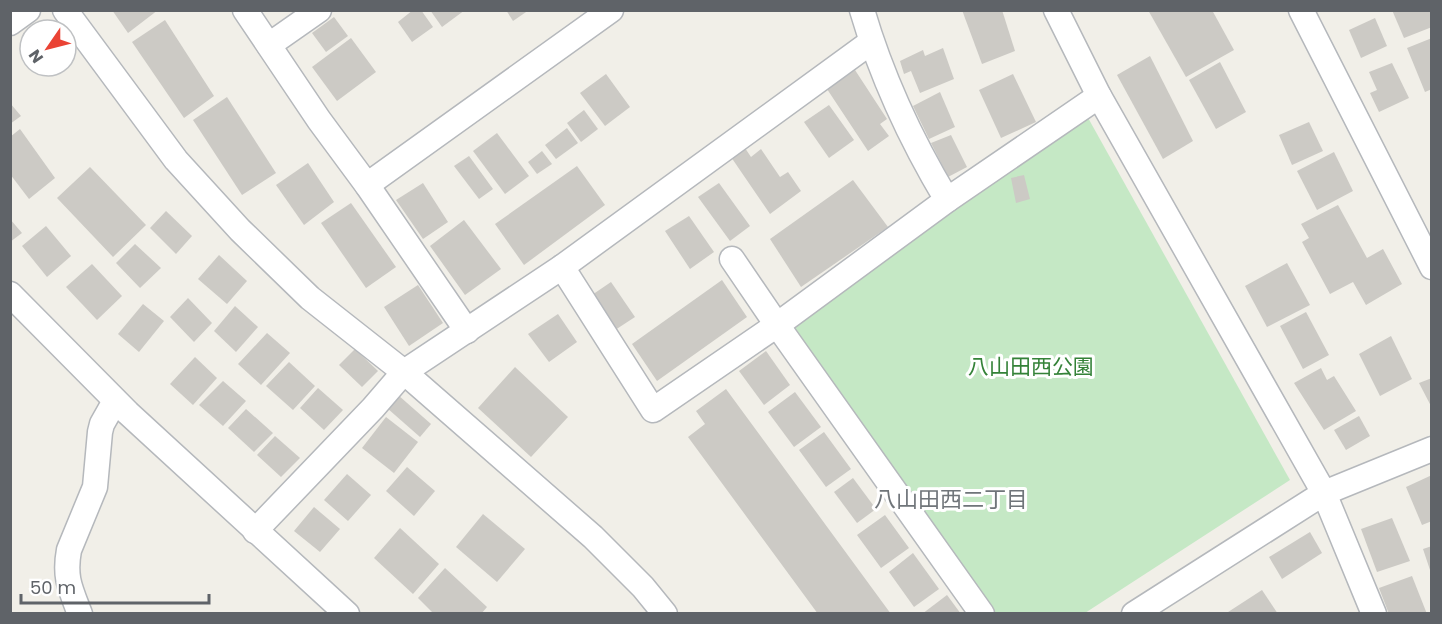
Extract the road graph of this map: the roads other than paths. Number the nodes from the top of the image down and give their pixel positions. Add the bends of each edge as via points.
1 (28, 10) edge
2 (65, 10) edge
3 (245, 10) edge
4 (319, 10) edge
5 (611, 10) edge
6 (862, 10) edge
7 (1056, 10) edge
8 (1301, 10) edge
9 (10, 23) edge
10 (871, 42) junction
11 (269, 45) junction
12 (1099, 96) junction
13 (367, 185) junction
14 (947, 200) junction
15 (732, 259) dead end
16 (562, 267) junction
17 (1431, 267) edge
18 (10, 294) edge
19 (777, 325) junction
20 (467, 331) junction
21 (404, 372) junction
22 (115, 401) junction
23 (1431, 449) edge
24 (1324, 493) junction
25 (255, 531) junction
26 (80, 614) edge
27 (347, 614) edge
28 (665, 614) edge
29 (982, 614) edge
30 (1134, 614) edge
31 (1374, 614) edge

1 - 9 street
2 - 21 street via 176,160 240,230 310,298
3 - 11 street
4 - 11 street
5 - 13 street
6 - 10 street
7 - 12 street
8 - 17 street
10 - 14 street via 908,131
10 - 16 street
11 - 13 street
12 - 14 street
12 - 24 street
13 - 20 street
14 - 19 street
15 - 19 street
16 - 19 street via 653,410
16 - 20 street
18 - 22 street
19 - 29 street
20 - 21 street
21 - 25 street
21 - 28 street via 592,537
22 - 25 street
22 - 26 street via 102,424 95,486 67,560 66,573
23 - 24 street
24 - 30 street
24 - 31 street
25 - 27 street

